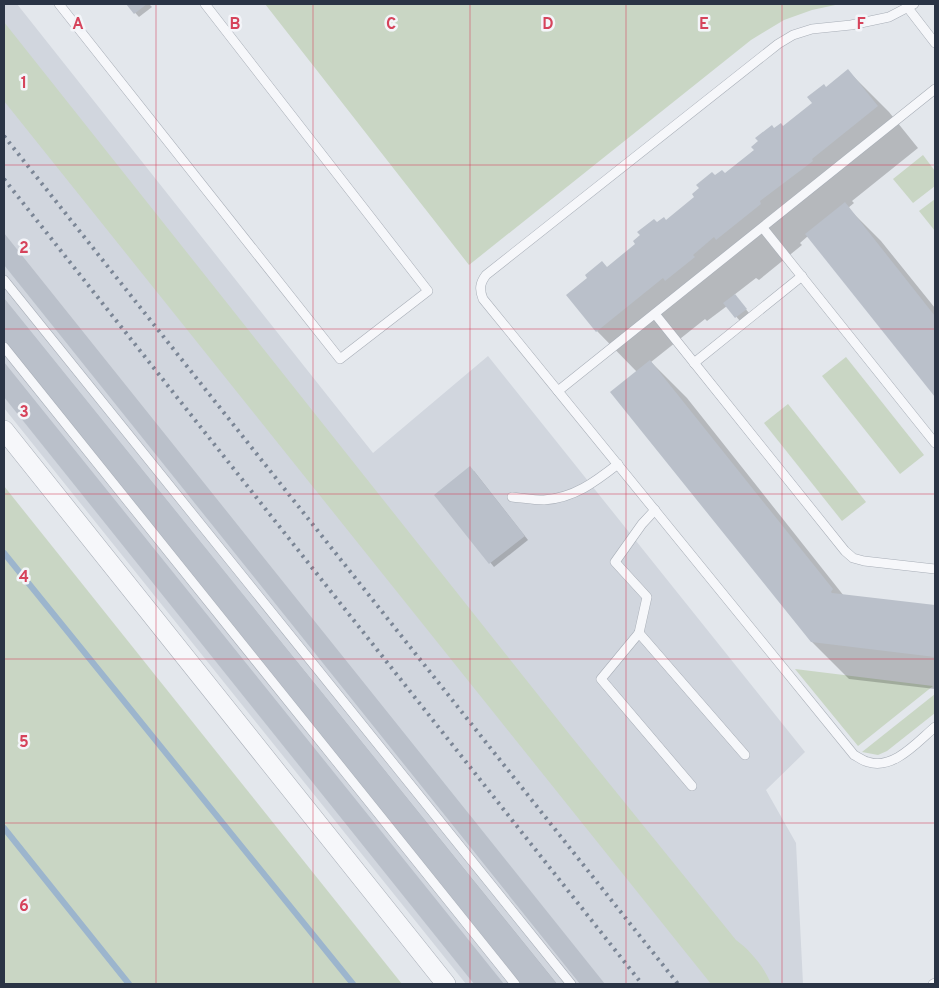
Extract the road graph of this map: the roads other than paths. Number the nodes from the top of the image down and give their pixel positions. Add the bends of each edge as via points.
1 (59, 4) edge
2 (205, 4) edge
3 (911, 6) edge
4 (935, 43) edge
5 (935, 89) edge
6 (763, 228) junction
7 (802, 276) junction
8 (4, 280) edge
9 (655, 314) junction
10 (4, 347) edge
11 (694, 363) junction
12 (558, 391) junction
13 (4, 430) edge
14 (935, 443) edge
15 (618, 464) junction
16 (512, 497) dead end
17 (655, 510) junction
18 (935, 569) edge
19 (638, 633) junction
20 (935, 728) edge
21 (745, 755) dead end
22 (692, 786) dead end
23 (446, 984) edge
24 (515, 984) edge
25 (571, 984) edge

1 - 2 lane via 340,359 428,291
3 - 4 lane
3 - 12 lane via 889,16 851,25 812,29 778,44 486,274 481,282 483,299
5 - 6 lane
6 - 7 lane
6 - 9 lane
7 - 11 lane
7 - 14 lane
8 - 25 lane
9 - 11 lane
9 - 12 lane
10 - 24 lane
11 - 18 lane via 853,558
12 - 15 lane
13 - 23 street
15 - 16 lane via 572,495 544,500
15 - 17 lane
17 - 19 lane via 615,562 647,597
17 - 20 lane via 854,755 867,762 882,764 896,759
19 - 21 lane
19 - 22 lane via 601,679

